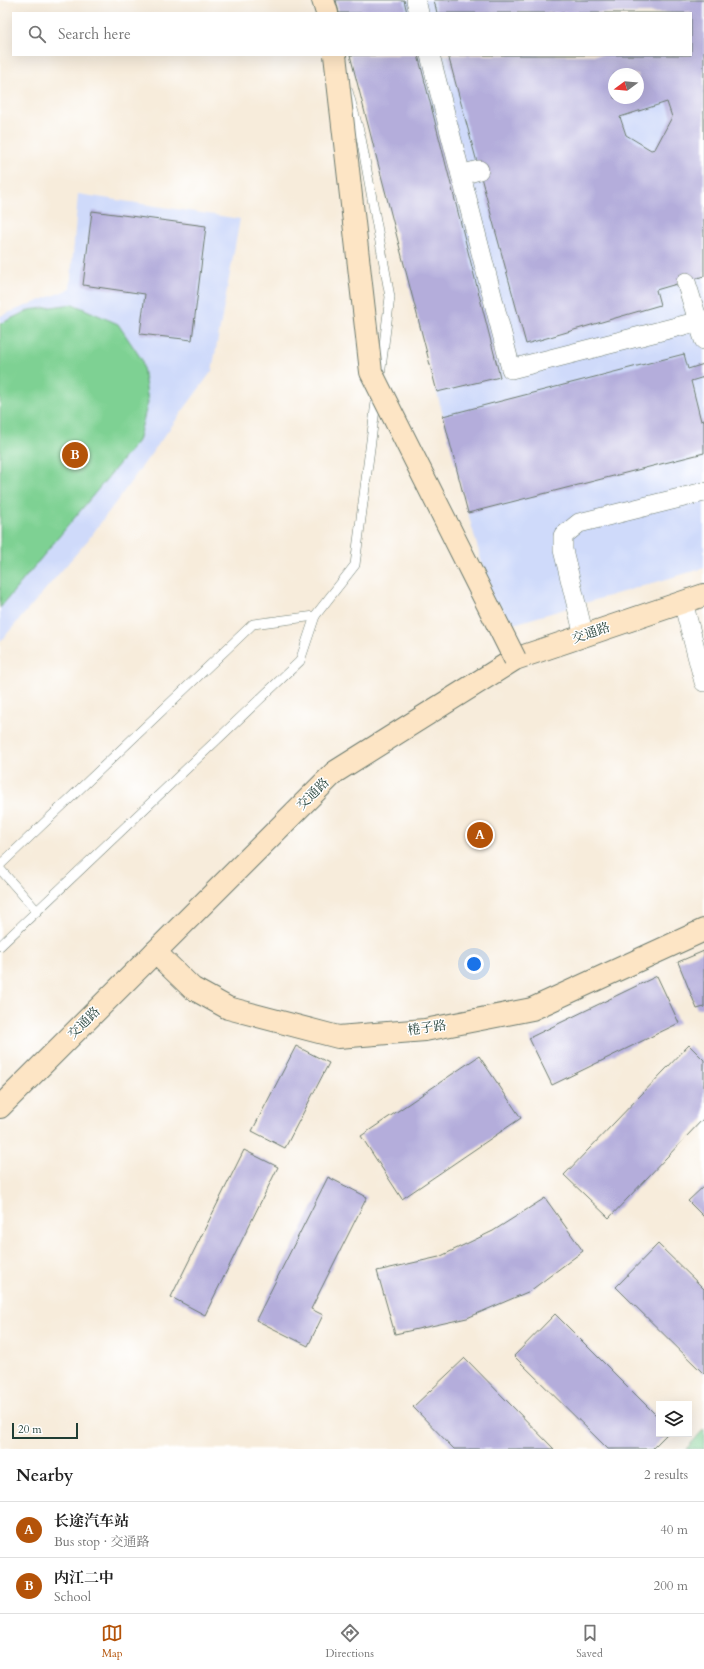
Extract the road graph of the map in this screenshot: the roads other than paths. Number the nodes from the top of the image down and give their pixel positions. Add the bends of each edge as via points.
1 (323, 0) edge
2 (416, 0) edge
3 (327, 12) edge
4 (419, 12) edge
5 (335, 56) edge
6 (339, 56) edge
7 (430, 56) edge
8 (479, 170) dead end
9 (461, 175) junction
10 (686, 282) dead end
11 (701, 321) edge
12 (704, 340) edge
13 (704, 492) edge
14 (704, 595) edge
15 (683, 602) junction
16 (315, 616) junction
17 (584, 636) junction
18 (515, 659) junction
19 (704, 682) edge
20 (0, 864) edge
21 (0, 869) edge
22 (37, 911) junction
23 (704, 930) edge
24 (0, 946) edge
25 (155, 952) junction
26 (0, 1107) edge

1 - 3 street
2 - 4 street
5 - 18 street, bridge via 372,372
6 - 16 lane via 360,138 390,297 355,565
7 - 9 street
8 - 9 street
9 - 11 street via 512,369
10 - 11 street
11 - 12 street
13 - 17 street via 579,523 563,536 563,550
14 - 15 street, 交通路
15 - 17 street, 交通路
15 - 19 street
16 - 20 lane via 254,624
16 - 22 lane via 300,661
17 - 18 street, 交通路
18 - 25 street, 交通路 via 335,772
21 - 22 lane
22 - 24 lane
23 - 25 street, 棬子路 via 532,1009 425,1030 338,1037 228,1008 192,988
25 - 26 street, 交通路

